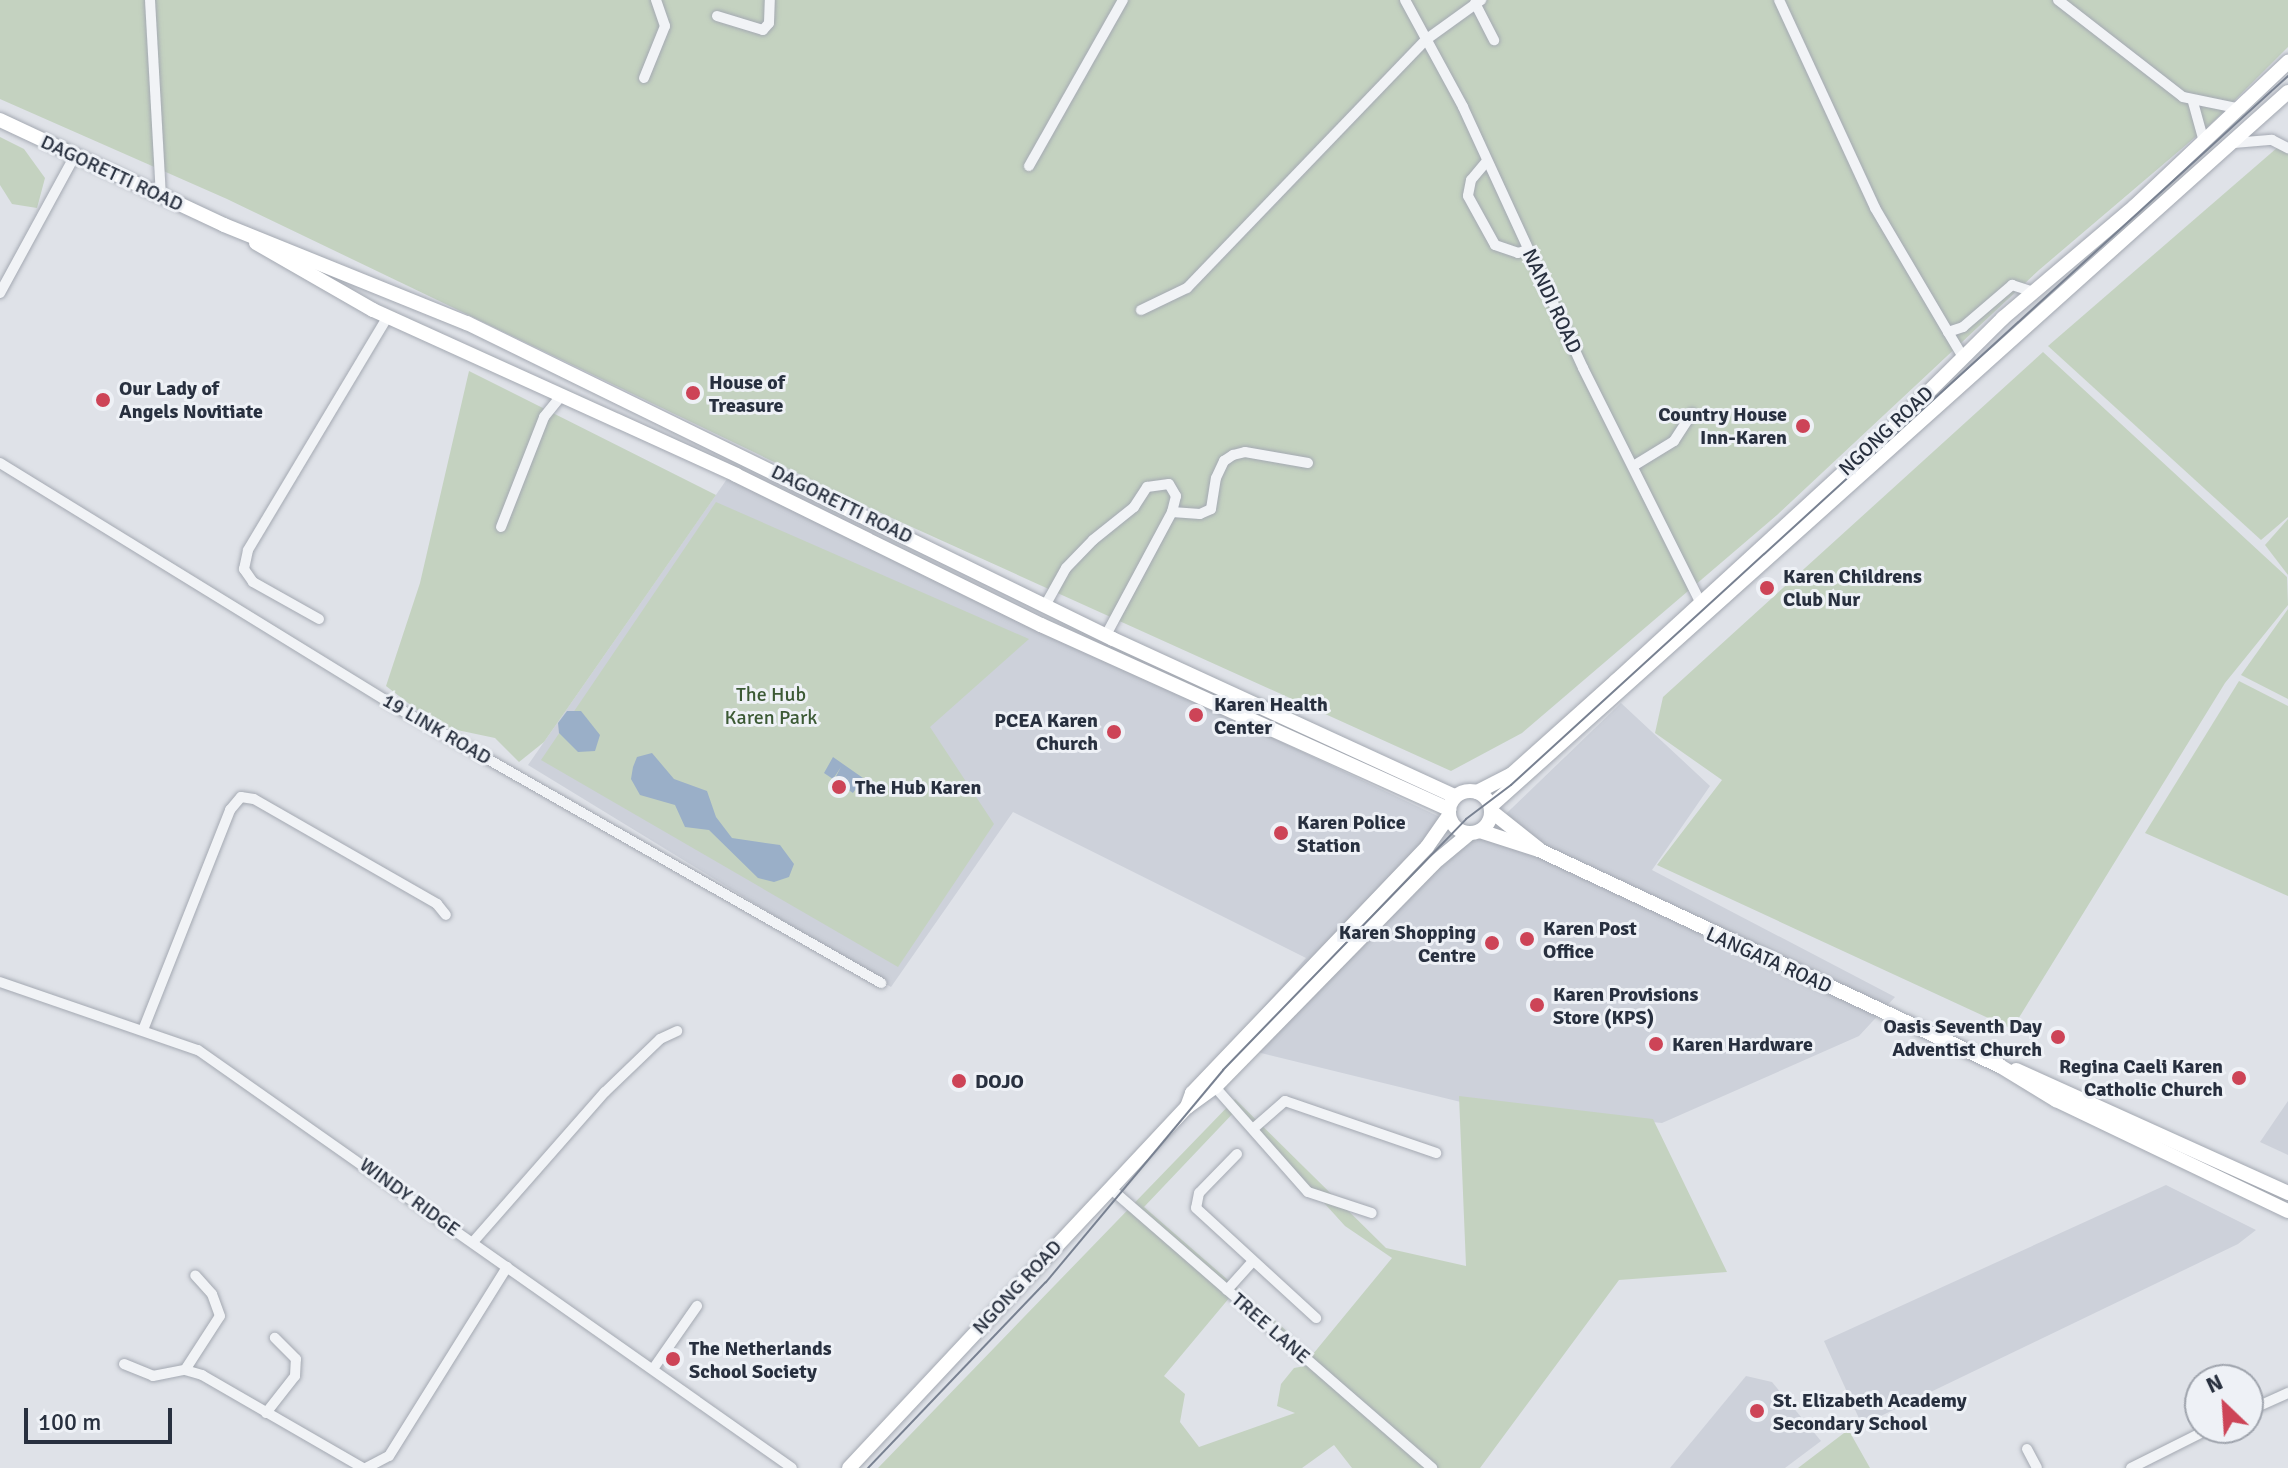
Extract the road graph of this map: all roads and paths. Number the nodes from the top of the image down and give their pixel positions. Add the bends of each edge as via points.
1 (150, 0) edge
2 (656, 0) edge
3 (770, 0) edge
4 (1123, 0) edge
5 (1405, 0) edge
6 (2058, 0) edge
7 (1478, 2) edge
8 (1783, 3) edge
9 (717, 16) dead end
10 (1427, 39) junction
11 (1494, 40) dead end
12 (2288, 62) edge
13 (644, 78) dead end
14 (2288, 92) edge
15 (2193, 102) junction
16 (2242, 109) junction
17 (0, 120) edge
18 (2288, 139) edge
19 (2272, 140) junction
20 (2204, 142) junction
21 (2234, 143) junction
22 (2288, 148) edge
23 (74, 157) junction
24 (1487, 161) junction
25 (1029, 166) dead end
26 (161, 197) junction
27 (224, 225) junction
28 (1528, 250) junction
29 (398, 292) junction
30 (2033, 292) junction
31 (0, 293) edge
32 (1141, 310) dead end
33 (387, 316) junction
34 (1948, 332) junction
35 (1963, 357) junction
36 (562, 395) junction
37 (1692, 413) dead end
38 (0, 463) edge
39 (1308, 463) dead end
40 (1635, 465) junction
41 (1172, 512) junction
42 (501, 527) dead end
43 (1700, 602) junction
44 (1046, 604) junction
45 (319, 619) dead end
46 (1106, 635) junction
47 (1477, 792) junction
48 (1451, 807) junction
49 (1491, 809) junction
50 (1474, 832) junction
51 (1539, 850) junction
52 (446, 915) dead end
53 (0, 982) edge
54 (881, 983) dead end
55 (1283, 1010) junction
56 (143, 1030) junction
57 (677, 1031) dead end
58 (2000, 1066) junction
59 (1215, 1087) junction
60 (1187, 1107) junction
61 (1254, 1128) junction
62 (1436, 1153) dead end
63 (1237, 1154) dead end
64 (1110, 1188) junction
65 (2288, 1193) edge
66 (2288, 1211) edge
67 (1372, 1213) dead end
68 (473, 1242) junction
69 (1253, 1261) junction
70 (507, 1267) junction
71 (195, 1275) dead end
72 (1227, 1290) junction
73 (697, 1306) dead end
74 (1316, 1318) dead end
75 (275, 1338) dead end
76 (124, 1364) dead end
77 (653, 1369) junction
78 (185, 1370) junction
79 (2288, 1393) edge
80 (2264, 1404) edge
81 (266, 1413) junction
82 (2184, 1442) edge
83 (2027, 1449) dead end
84 (364, 1468) edge
85 (792, 1468) edge
86 (849, 1468) edge
87 (1432, 1468) edge
88 (2037, 1468) edge
89 (2131, 1468) edge

1 - 26 street
2 - 13 street via 665,26
3 - 9 street via 769,23 763,30
4 - 25 street
5 - 10 street, NANDI ROAD
6 - 15 street
7 - 10 street
7 - 11 street
8 - 34 street via 1875,208
10 - 24 street, NANDI ROAD
10 - 32 street via 1187,288
12 - 16 main road, NGONG ROAD
14 - 21 main road, NGONG ROAD
15 - 16 street
15 - 20 street
16 - 20 main road, NGONG ROAD
17 - 23 main road, DAGORETTI ROAD
18 - 19 street
19 - 21 street
19 - 22 street
20 - 30 main road, NGONG ROAD
21 - 49 main road, NGONG ROAD
23 - 26 main road, DAGORETTI ROAD
23 - 31 street
24 - 28 street, NANDI ROAD
24 - 28 street via 1471,180 1468,196 1495,245 1518,253
26 - 27 main road, DAGORETTI ROAD
27 - 29 main road, DAGORETTI ROAD
27 - 33 main road, DAGORETTI ROAD
28 - 40 street, NANDI ROAD
29 - 33 main road via 382,297
29 - 44 main road, DAGORETTI ROAD
30 - 34 street via 2012,285 1963,327
30 - 35 main road, NGONG ROAD
33 - 36 main road, DAGORETTI ROAD
33 - 45 street via 248,550 244,569 253,582
34 - 35 street
35 - 43 main road, NGONG ROAD
36 - 42 street via 544,417
36 - 48 main road, DAGORETTI ROAD via 1041,625
37 - 40 street via 1674,441
38 - 54 street, 19 LINK ROAD via 405,712
39 - 41 street via 1245,452 1233,455 1216,478 1211,509 1200,514
40 - 43 street, NANDI ROAD
41 - 44 street via 1176,496 1169,484 1147,487 1134,507 1066,568
41 - 46 street
43 - 47 main road, NGONG ROAD via 1512,774
44 - 46 main road, DAGORETTI ROAD
46 - 48 main road, DAGORETTI ROAD
47 - 48 main road, NGONG ROAD
47 - 49 main road
48 - 50 main road via 1456,828
48 - 55 main road, NGONG ROAD via 1427,847
49 - 50 main road, NGONG ROAD
49 - 51 main road
50 - 51 main road
50 - 55 main road, NGONG ROAD via 1433,864
51 - 58 main road, LANGATA ROAD
52 - 56 street via 437,904 254,799 241,797 230,810
53 - 56 street, WINDY RIDGE
55 - 59 main road, NGONG ROAD
55 - 60 main road, NGONG ROAD via 1192,1093
56 - 68 street, WINDY RIDGE via 198,1050
57 - 68 street via 660,1039 615,1081
58 - 65 main road, LANGATA ROAD via 2037,1076
58 - 66 main road, LANGATA ROAD via 2056,1100
59 - 60 main road, NGONG ROAD
59 - 61 street
60 - 64 main road, NGONG ROAD
61 - 62 street via 1285,1101
61 - 67 street via 1308,1192
63 - 69 street via 1199,1193 1196,1208
64 - 72 street, TREE LANE
64 - 86 main road, NGONG ROAD
68 - 70 street, WINDY RIDGE
69 - 72 street
69 - 74 street
70 - 77 street, WINDY RIDGE
70 - 84 street via 389,1456
71 - 78 street via 212,1294 220,1316
72 - 87 street, TREE LANE
73 - 77 street
75 - 81 street via 296,1359 295,1376
76 - 78 street via 153,1376
77 - 85 street, WINDY RIDGE
78 - 81 street
79 - 80 street
81 - 84 street
82 - 89 street
83 - 88 street

